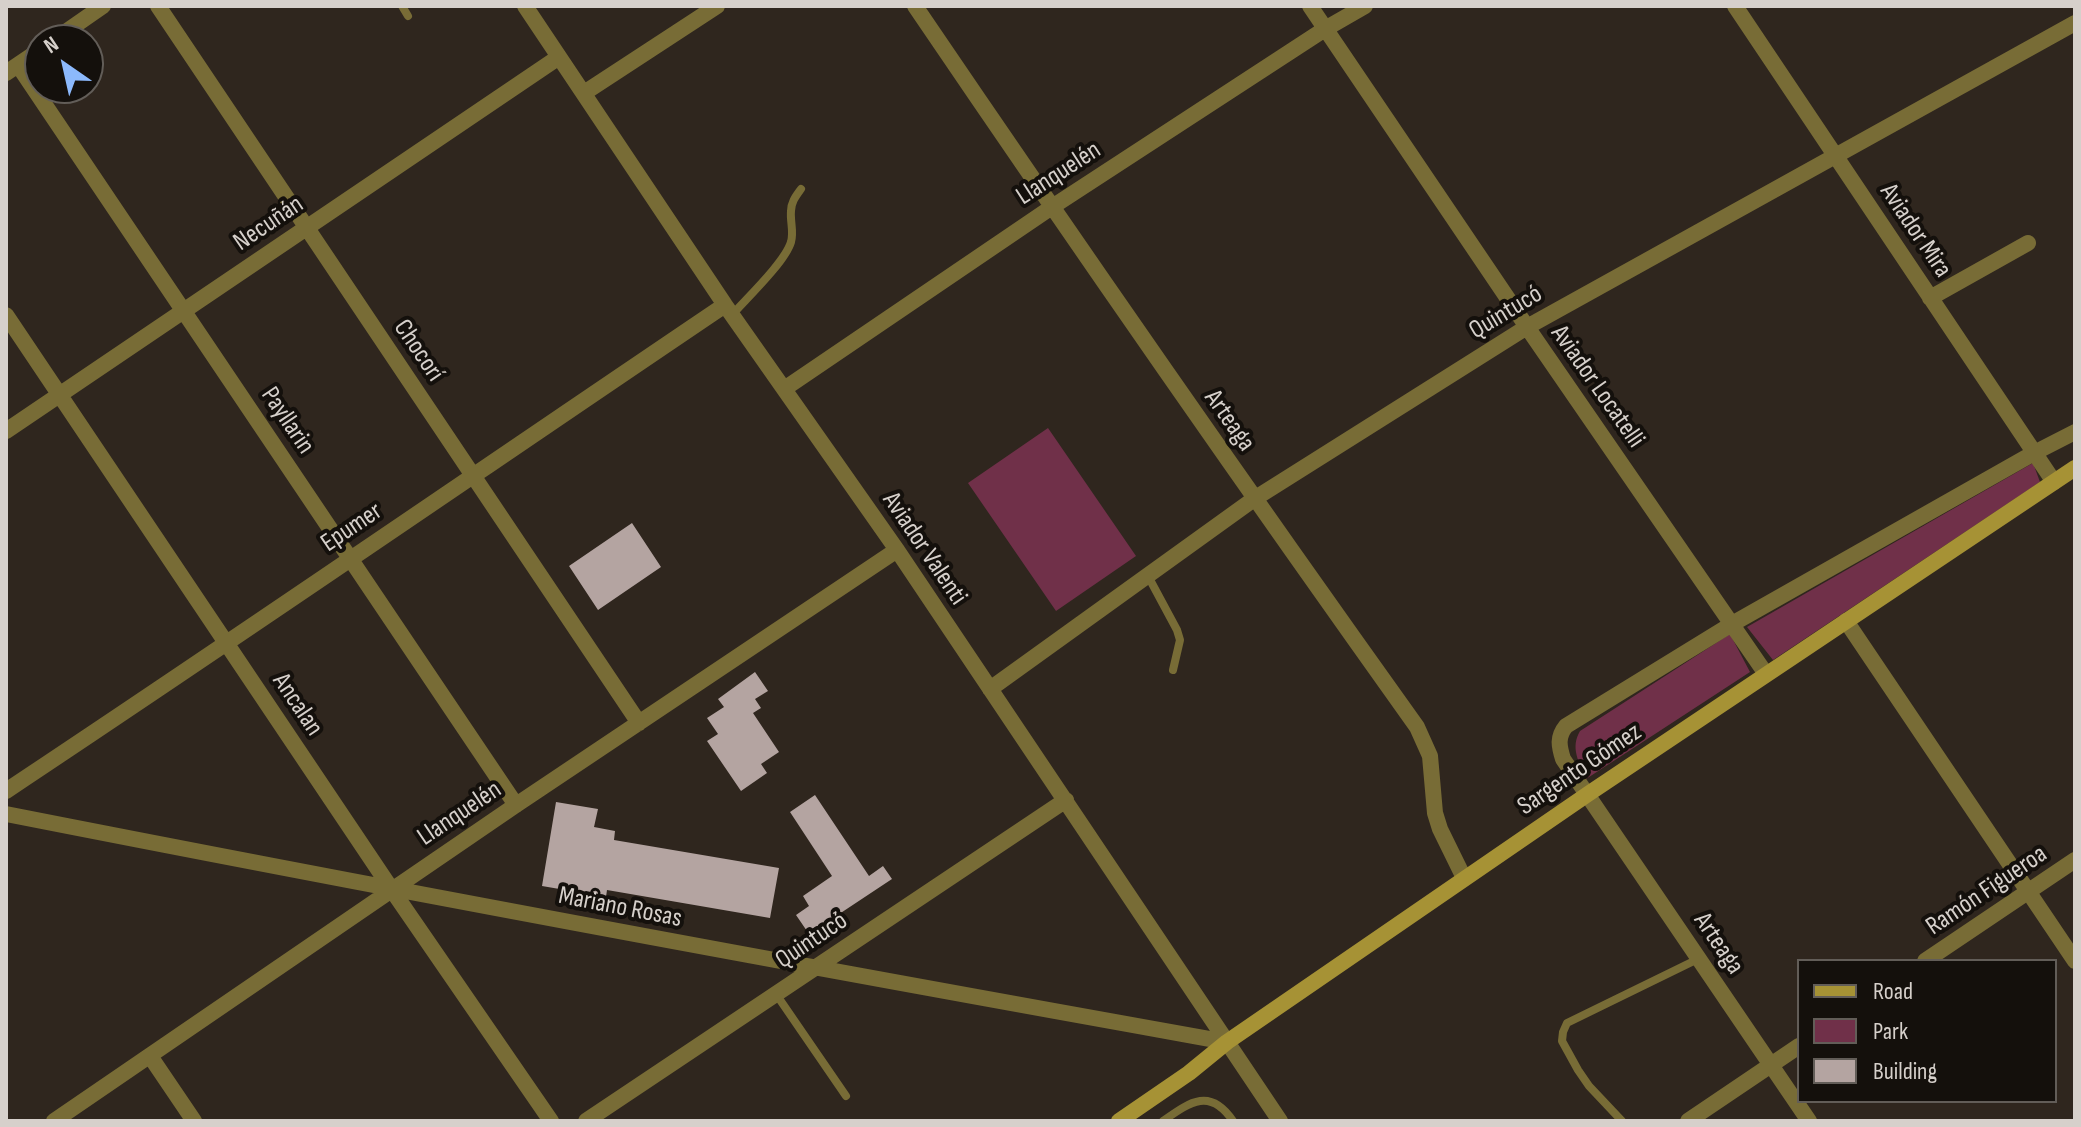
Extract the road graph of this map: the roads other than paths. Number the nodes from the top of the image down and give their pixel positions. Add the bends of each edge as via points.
1 (103, 6) edge
2 (158, 6) edge
3 (402, 6) edge
4 (525, 6) edge
5 (717, 6) edge
6 (915, 6) edge
7 (1310, 6) edge
8 (1365, 6) edge
9 (1735, 6) edge
10 (408, 16) dead end
11 (2075, 23) edge
12 (77, 24) edge
13 (1325, 29) junction
14 (559, 57) junction
15 (12, 69) edge
16 (584, 93) junction
17 (1836, 155) junction
18 (801, 189) dead end
19 (1052, 207) junction
20 (307, 227) junction
21 (2028, 243) dead end
22 (1930, 298) junction
23 (728, 310) junction
24 (184, 312) junction
25 (6, 315) edge
26 (1527, 327) junction
27 (784, 389) junction
28 (60, 394) junction
29 (6, 431) edge
30 (2075, 432) edge
31 (2034, 453) junction
32 (2075, 468) edge
33 (472, 476) junction
34 (2054, 482) junction
35 (1254, 499) junction
36 (897, 550) junction
37 (351, 558) junction
38 (1148, 576) junction
39 (1846, 621) junction
40 (1732, 624) junction
41 (227, 644) junction
42 (1173, 670) dead end
43 (1766, 674) junction
44 (990, 689) junction
45 (639, 723) junction
46 (6, 791) edge
47 (1588, 794) junction
48 (1066, 800) junction
49 (516, 805) junction
50 (6, 814) edge
51 (2075, 860) edge
52 (1464, 878) junction
53 (392, 890) junction
54 (2028, 891) junction
55 (1699, 958) junction
56 (1928, 959) edge
57 (2075, 961) edge
58 (814, 969) junction
59 (776, 994) junction
60 (1227, 1042) junction
61 (1797, 1047) edge
62 (150, 1056) junction
63 (1771, 1065) junction
64 (846, 1096) dead end
65 (54, 1121) edge
66 (194, 1121) edge
67 (551, 1121) edge
68 (586, 1121) edge
69 (1119, 1121) edge
70 (1163, 1121) edge
71 (1233, 1121) edge
72 (1280, 1121) edge
73 (1622, 1121) edge
74 (1688, 1121) edge
75 (1809, 1121) edge

1 - 12 street
2 - 20 street, Chocorí
3 - 10 lane
4 - 14 street, Aviador Valenti
5 - 16 street
6 - 19 street, Arteaga
7 - 13 street, Aviador Locatelli
8 - 13 street, Llanquelén
9 - 17 street, Aviador Mira
11 - 17 street, Quintucó
13 - 19 street, Llanquelén
13 - 26 street, Aviador Locatelli
14 - 16 street, Aviador Valenti
14 - 20 street, Necuñán
15 - 24 street, Payllarin
16 - 23 street, Aviador Valenti
17 - 22 street, Aviador Mira
17 - 26 street, Quintucó
18 - 23 lane via 792,202 787,252
19 - 27 street, Llanquelén
19 - 35 street, Arteaga
20 - 24 street, Necuñán
20 - 33 street, Chocorí
21 - 22 street
22 - 31 street, Aviador Mira
23 - 27 street, Aviador Valenti
23 - 33 street, Epumer
24 - 28 street, Necuñán
24 - 37 street, Payllarin
25 - 28 street, Ancalan
26 - 35 street, Quintucó
26 - 40 street, Aviador Locatelli
27 - 36 street, Aviador Valenti
28 - 29 street, Necuñán
28 - 41 street, Ancalan
30 - 31 street
31 - 34 street, Aviador Mira
31 - 40 street
32 - 34 main road, Sargento Gómez
33 - 37 street, Epumer
33 - 45 street, Chocorí
34 - 39 main road, Sargento Gómez
35 - 38 street, Quintucó
35 - 52 street, Arteaga via 1417,727 1430,756 1435,813
36 - 44 street, Aviador Valenti
36 - 45 street, Llanquelén
37 - 41 street, Epumer
37 - 49 street, Payllarin
38 - 42 lane via 1180,640
38 - 44 street, Quintucó
39 - 43 main road, Sargento Gómez
39 - 54 street
40 - 43 street, Aviador Locatelli
40 - 47 street, Arteaga via 1566,726 1559,744 1563,759
41 - 46 street, Epumer
41 - 53 street, Ancalan
43 - 47 main road, Sargento Gómez
44 - 48 street, Aviador Valenti
45 - 49 street, Llanquelén
47 - 52 main road, Sargento Gómez
47 - 55 street, Arteaga
48 - 58 street, Quintucó
48 - 60 street, Aviador Valenti
49 - 53 street, Llanquelén
50 - 53 street, Mariano Rosas
51 - 54 street, Ramón Figueroa
52 - 60 main road, Sargento Gómez
53 - 58 street, Mariano Rosas
53 - 62 street, Llanquelén
53 - 67 street, Ancalan
54 - 56 street, Ramón Figueroa
54 - 57 street
55 - 63 street, Arteaga
55 - 73 lane via 1567,1023 1562,1041 1578,1070
58 - 59 street, Quintucó
58 - 60 street, Mariano Rosas
59 - 64 lane
59 - 68 street, Quintucó
60 - 69 main road, Sargento Gómez
60 - 72 street, Aviador Valenti
61 - 63 street
62 - 65 street, Llanquelén
62 - 66 street
63 - 74 street
63 - 75 street, Arteaga
70 - 71 lane via 1186,1105 1213,1102

